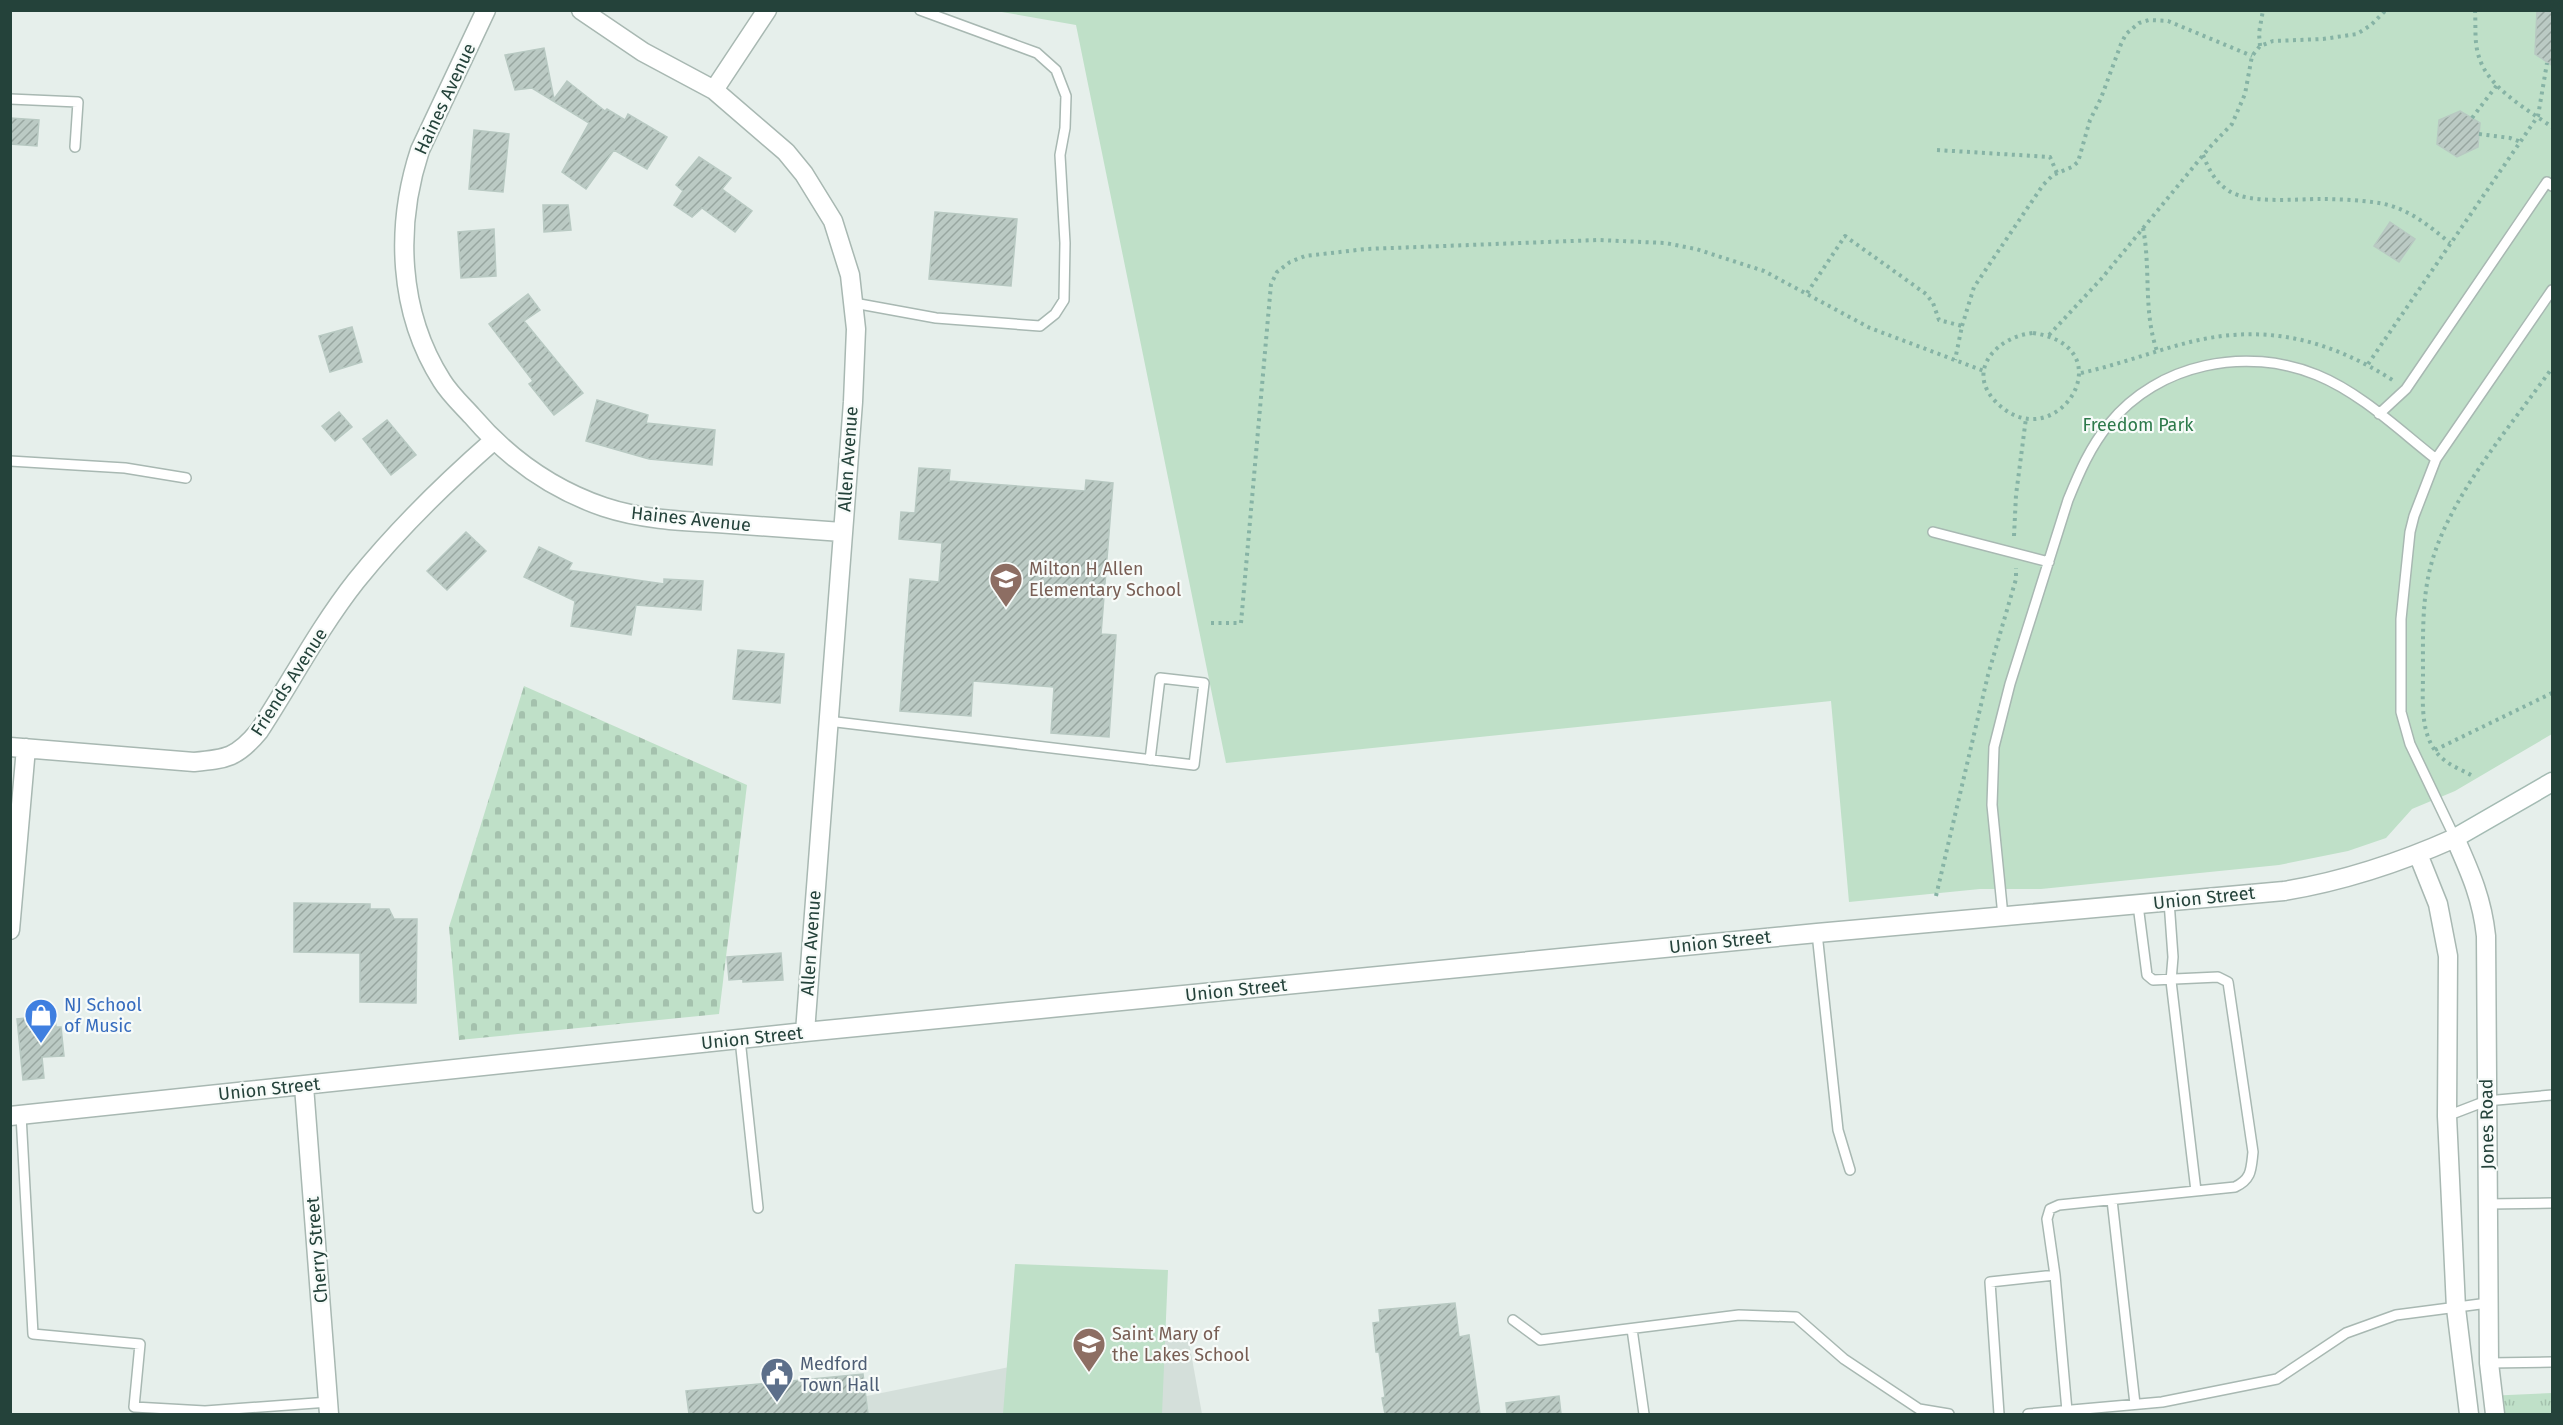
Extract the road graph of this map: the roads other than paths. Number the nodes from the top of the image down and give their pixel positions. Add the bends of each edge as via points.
1 (486, 10) edge
2 (581, 10) edge
3 (766, 10) edge
4 (920, 10) edge
5 (714, 90) junction
6 (10, 99) edge
7 (75, 147) dead end
8 (2553, 186) edge
9 (2553, 290) edge
10 (855, 303) junction
11 (2379, 414) junction
12 (493, 441) junction
13 (2436, 459) junction
14 (10, 461) edge
15 (186, 478) dead end
16 (842, 532) junction
17 (1933, 532) dead end
18 (2049, 562) junction
19 (828, 721) junction
20 (18, 747) edge
21 (1150, 760) junction
22 (2553, 782) edge
23 (2455, 838) junction
24 (2418, 854) junction
25 (2169, 901) junction
26 (2138, 905) junction
27 (2003, 916) junction
28 (10, 930) edge
29 (1816, 933) junction
30 (2171, 981) junction
31 (805, 1032) junction
32 (740, 1039) junction
33 (304, 1086) junction
34 (2553, 1095) edge
35 (2486, 1101) junction
36 (16, 1115) edge
37 (2446, 1116) junction
38 (1850, 1170) dead end
39 (2196, 1191) junction
40 (2112, 1200) junction
41 (2553, 1203) edge
42 (2488, 1204) junction
43 (758, 1208) dead end
44 (2055, 1275) junction
45 (2488, 1303) junction
46 (2456, 1308) junction
47 (1513, 1320) dead end
48 (1632, 1329) junction
49 (2553, 1362) edge
50 (2489, 1363) junction
51 (2135, 1404) junction
52 (329, 1408) edge
53 (2067, 1411) junction
54 (1644, 1414) edge
55 (1949, 1414) edge
56 (1999, 1414) edge
57 (2028, 1414) edge
58 (2469, 1414) edge
59 (2495, 1414) edge

1 - 12 street, Haines Avenue via 420,150 407,203 404,258 413,312 432,364 443,383
2 - 5 street, Allen Avenue via 643,52
3 - 5 street
4 - 10 lane via 1037,53 1056,70 1066,96 1060,155 1064,300 1040,326 936,318
5 - 10 street, Allen Avenue via 786,152 820,197 843,248
6 - 7 lane via 78,102
8 - 11 lane via 2547,182 2406,388
9 - 13 lane
10 - 16 street, Allen Avenue
11 - 13 lane
11 - 18 lane via 2319,376 2273,362 2221,361 2170,378 2125,406 2094,444 2068,500
12 - 16 street, Haines Avenue via 556,486 629,514
12 - 20 street, Friends Avenue via 441,488 355,582 259,731 231,757 194,762
13 - 23 lane via 2410,532 2401,619 2401,712 2410,744
14 - 15 lane via 124,468
16 - 19 street, Allen Avenue
17 - 18 lane
18 - 27 lane via 1994,747 1992,805
19 - 21 lane
19 - 31 street, Allen Avenue
20 - 28 street
21 - 21 lane via 1194,765 1204,683 1160,678
22 - 23 street, Union Street
23 - 24 street, Union Street
23 - 35 street, Jones Road via 2477,887 2483,912 2487,967
24 - 25 street, Union Street via 2317,886
24 - 37 street via 2438,904 2448,956
25 - 26 street, Union Street
25 - 30 lane
26 - 27 street, Union Street
26 - 30 lane via 2147,975 2153,980
27 - 29 street, Union Street
29 - 31 street, Union Street
29 - 38 lane via 1838,1130
30 - 39 lane
30 - 39 lane via 2218,977 2228,982 2253,1152 2245,1182 2235,1187
31 - 32 street, Union Street
32 - 33 street, Union Street
32 - 43 lane
33 - 36 street, Union Street
33 - 52 street, Cherry Street
34 - 35 lane
35 - 37 lane
35 - 42 street, Jones Road
36 - 52 lane via 33,1334 140,1344 134,1407 205,1411
37 - 46 street
39 - 40 lane
40 - 44 lane via 2050,1209 2047,1219
40 - 51 lane
41 - 42 lane
42 - 45 street, Jones Road
44 - 53 lane
44 - 56 lane via 1990,1282
45 - 46 lane
45 - 50 street, Jones Road
46 - 51 lane via 2396,1315 2346,1333 2277,1379
46 - 58 street
47 - 48 lane via 1540,1340
48 - 54 lane
48 - 55 lane via 1739,1315 1796,1317 1844,1359 1919,1409
49 - 50 lane
50 - 59 street, Jones Road
51 - 53 lane
53 - 57 lane

